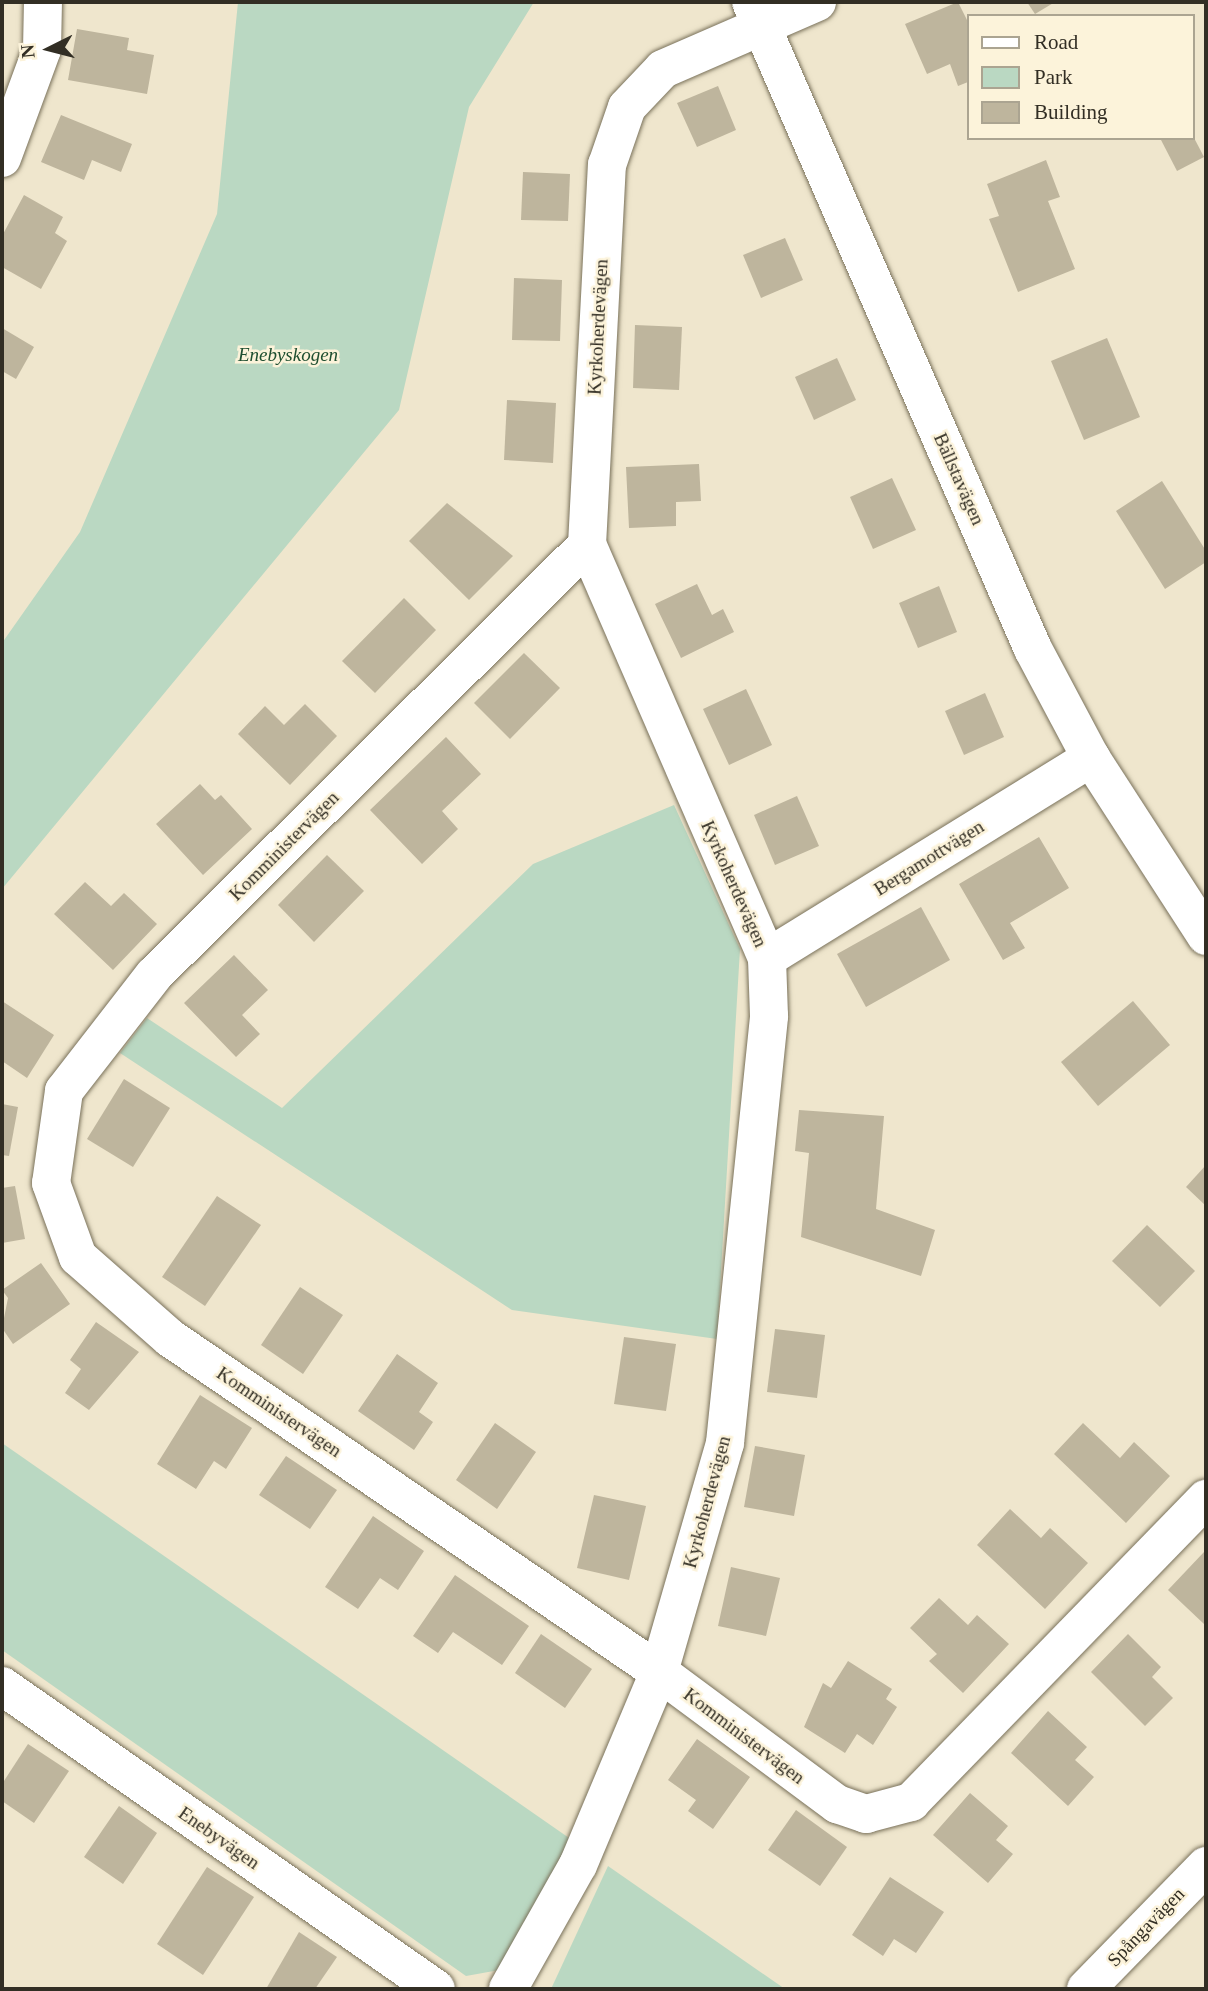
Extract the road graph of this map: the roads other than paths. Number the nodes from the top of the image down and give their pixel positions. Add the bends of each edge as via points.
1 (43, 2) edge
2 (817, 2) edge
3 (757, 16) edge
4 (2, 158) edge
5 (587, 545) junction
6 (1091, 758) junction
7 (1206, 936) edge
8 (766, 957) junction
9 (1206, 1499) edge
10 (659, 1672) junction
11 (2, 1686) edge
12 (1206, 1866) edge
13 (436, 1989) edge
14 (508, 1989) edge
15 (1086, 1989) edge

1 - 4 street via 42,49
2 - 3 street, Kyrkoherdevägen
3 - 5 street, Kyrkoherdevägen via 663,69 626,107 607,164
3 - 6 street, Bällstavägen via 1033,649
5 - 8 street, Kyrkoherdevägen
5 - 10 street, Komministervägen via 154,975 64,1091 51,1183 78,1256 170,1338
6 - 7 street, Bällstavägen
6 - 8 street, Bergamottvägen
8 - 10 street, Kyrkoherdevägen via 769,1016 725,1443
9 - 10 street, Komministervägen via 911,1802 866,1814 836,1804
10 - 14 street, Kyrkoherdevägen via 578,1865
11 - 13 street, Enebyvägen
12 - 15 street, Spångavägen

